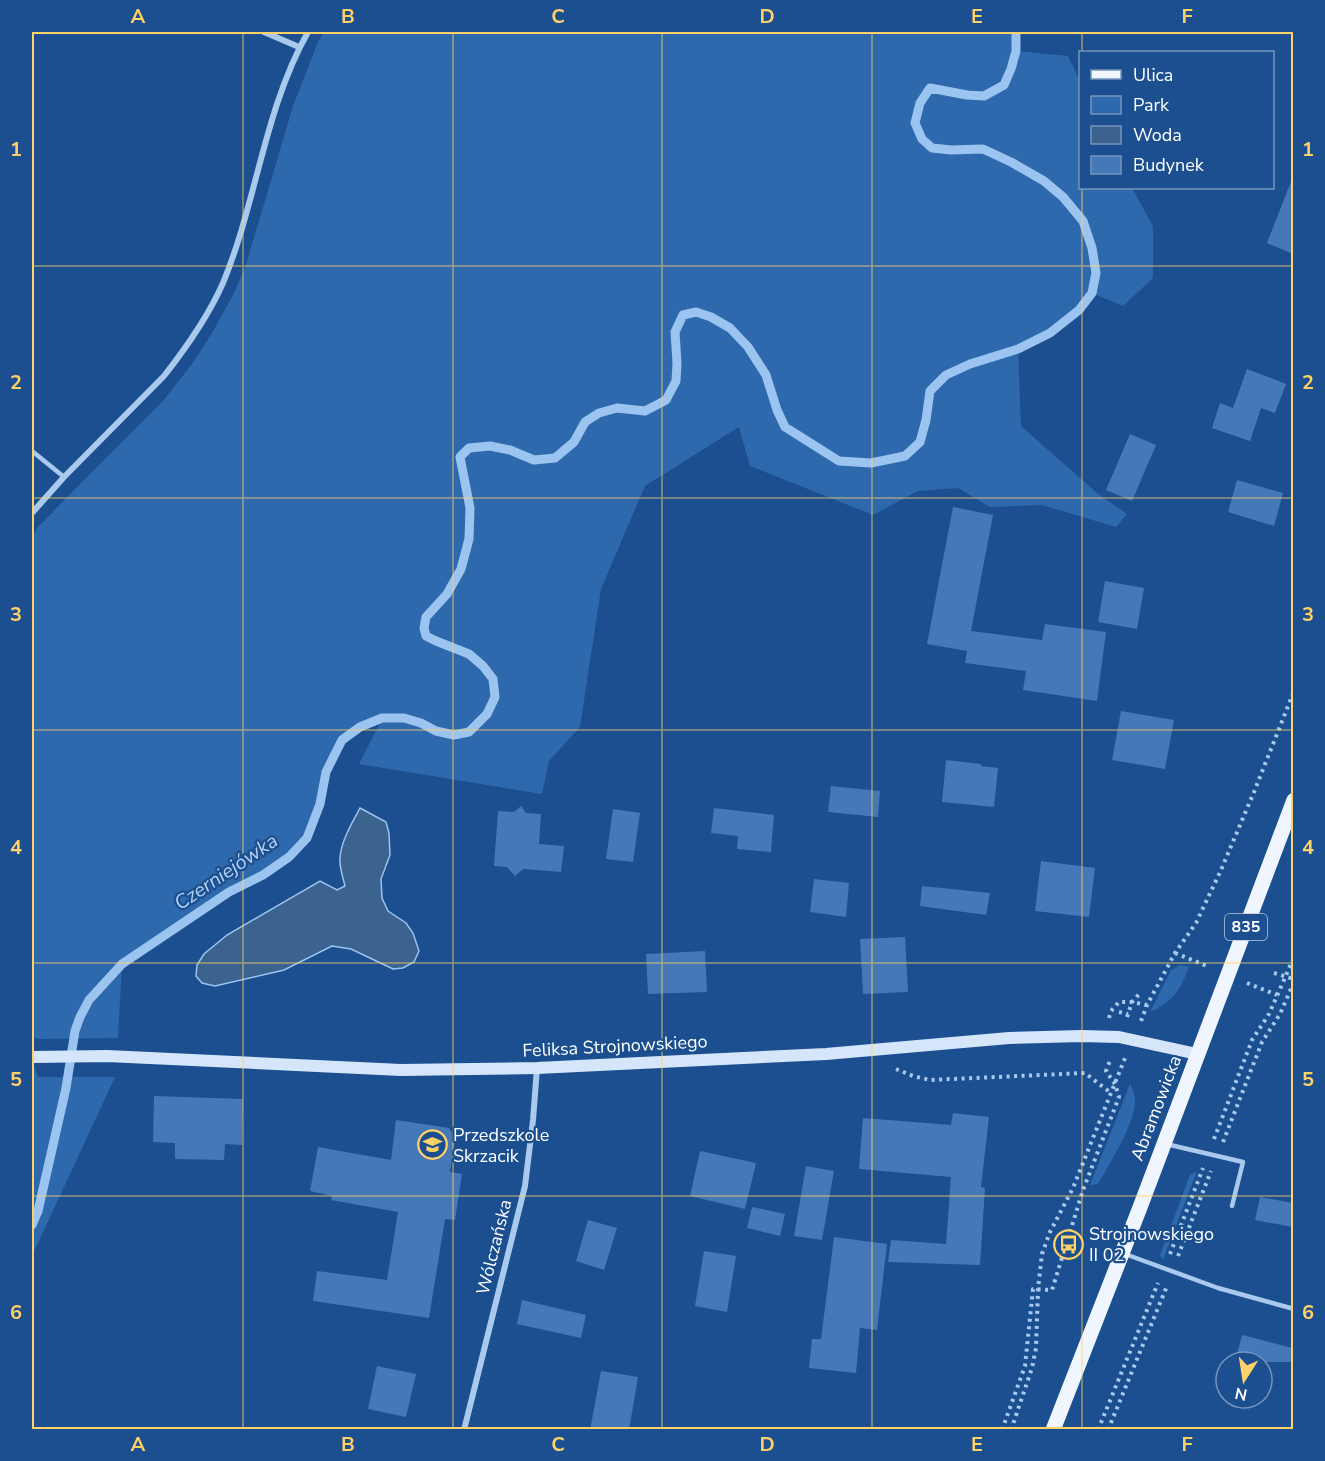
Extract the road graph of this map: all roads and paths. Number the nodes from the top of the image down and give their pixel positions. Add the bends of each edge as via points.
1 (264, 32) edge
2 (308, 32) edge
3 (299, 47) junction
4 (32, 452) edge
5 (64, 477) junction
6 (32, 513) edge
7 (1293, 691) edge
8 (1293, 800) edge
9 (1293, 957) edge
10 (1274, 973) dead end
11 (1286, 976) junction
12 (1293, 980) edge
13 (1141, 992) dead end
14 (1132, 1002) junction
15 (1148, 1005) junction
16 (1119, 1012) dead end
17 (1102, 1036) junction
18 (1133, 1040) junction
19 (862, 1050) junction
20 (1197, 1054) junction
21 (35, 1056) edge
22 (537, 1068) junction
23 (1106, 1071) dead end
24 (1115, 1084) junction
25 (1111, 1094) junction
26 (1164, 1143) junction
27 (1208, 1154) junction
28 (1217, 1156) junction
29 (1232, 1206) dead end
30 (1122, 1253) junction
31 (1164, 1269) junction
32 (1172, 1272) junction
33 (1038, 1289) junction
34 (1293, 1309) edge
35 (464, 1430) edge
36 (1002, 1430) edge
37 (1011, 1430) edge
38 (1053, 1430) edge
39 (1098, 1430) edge
40 (1108, 1430) edge

1 - 3 street
2 - 3 street
3 - 5 street via 275,107 222,284 202,321 164,376
4 - 5 lane
5 - 6 street
7 - 15 path via 1221,870
8 - 20 main road, Abramowicka / 835
9 - 11 path
10 - 11 path
11 - 12 path
11 - 27 path via 1252,1040
12 - 28 path via 1280,1014 1262,1042
13 - 14 path
14 - 15 path
14 - 16 path via 1128,1014
14 - 17 path via 1115,1006
15 - 18 path
17 - 18 street, Feliksa Strojnowskiego
17 - 19 street, Feliksa Strojnowskiego via 1009,1038
18 - 20 street, Feliksa Strojnowskiego
18 - 24 path
19 - 22 street, Feliksa Strojnowskiego
19 - 25 path via 900,1072 930,1080 1085,1073
20 - 26 main road, Abramowicka / 835
21 - 22 street, Feliksa Strojnowskiego via 401,1070
22 - 35 street, Wólczańska via 525,1186
23 - 24 path
24 - 25 path
24 - 33 path via 1119,1097 1083,1190 1052,1290
25 - 33 path via 1073,1188 1050,1232 1042,1254
26 - 27 lane
26 - 30 main road, Abramowicka / 835
27 - 28 lane
27 - 31 path
28 - 29 lane via 1242,1162
28 - 32 path
30 - 31 lane
30 - 38 main road, Abramowicka / 835
31 - 32 lane
31 - 39 path
32 - 34 lane
32 - 40 path
33 - 36 path via 1033,1289 1026,1366
33 - 37 path via 1036,1348

